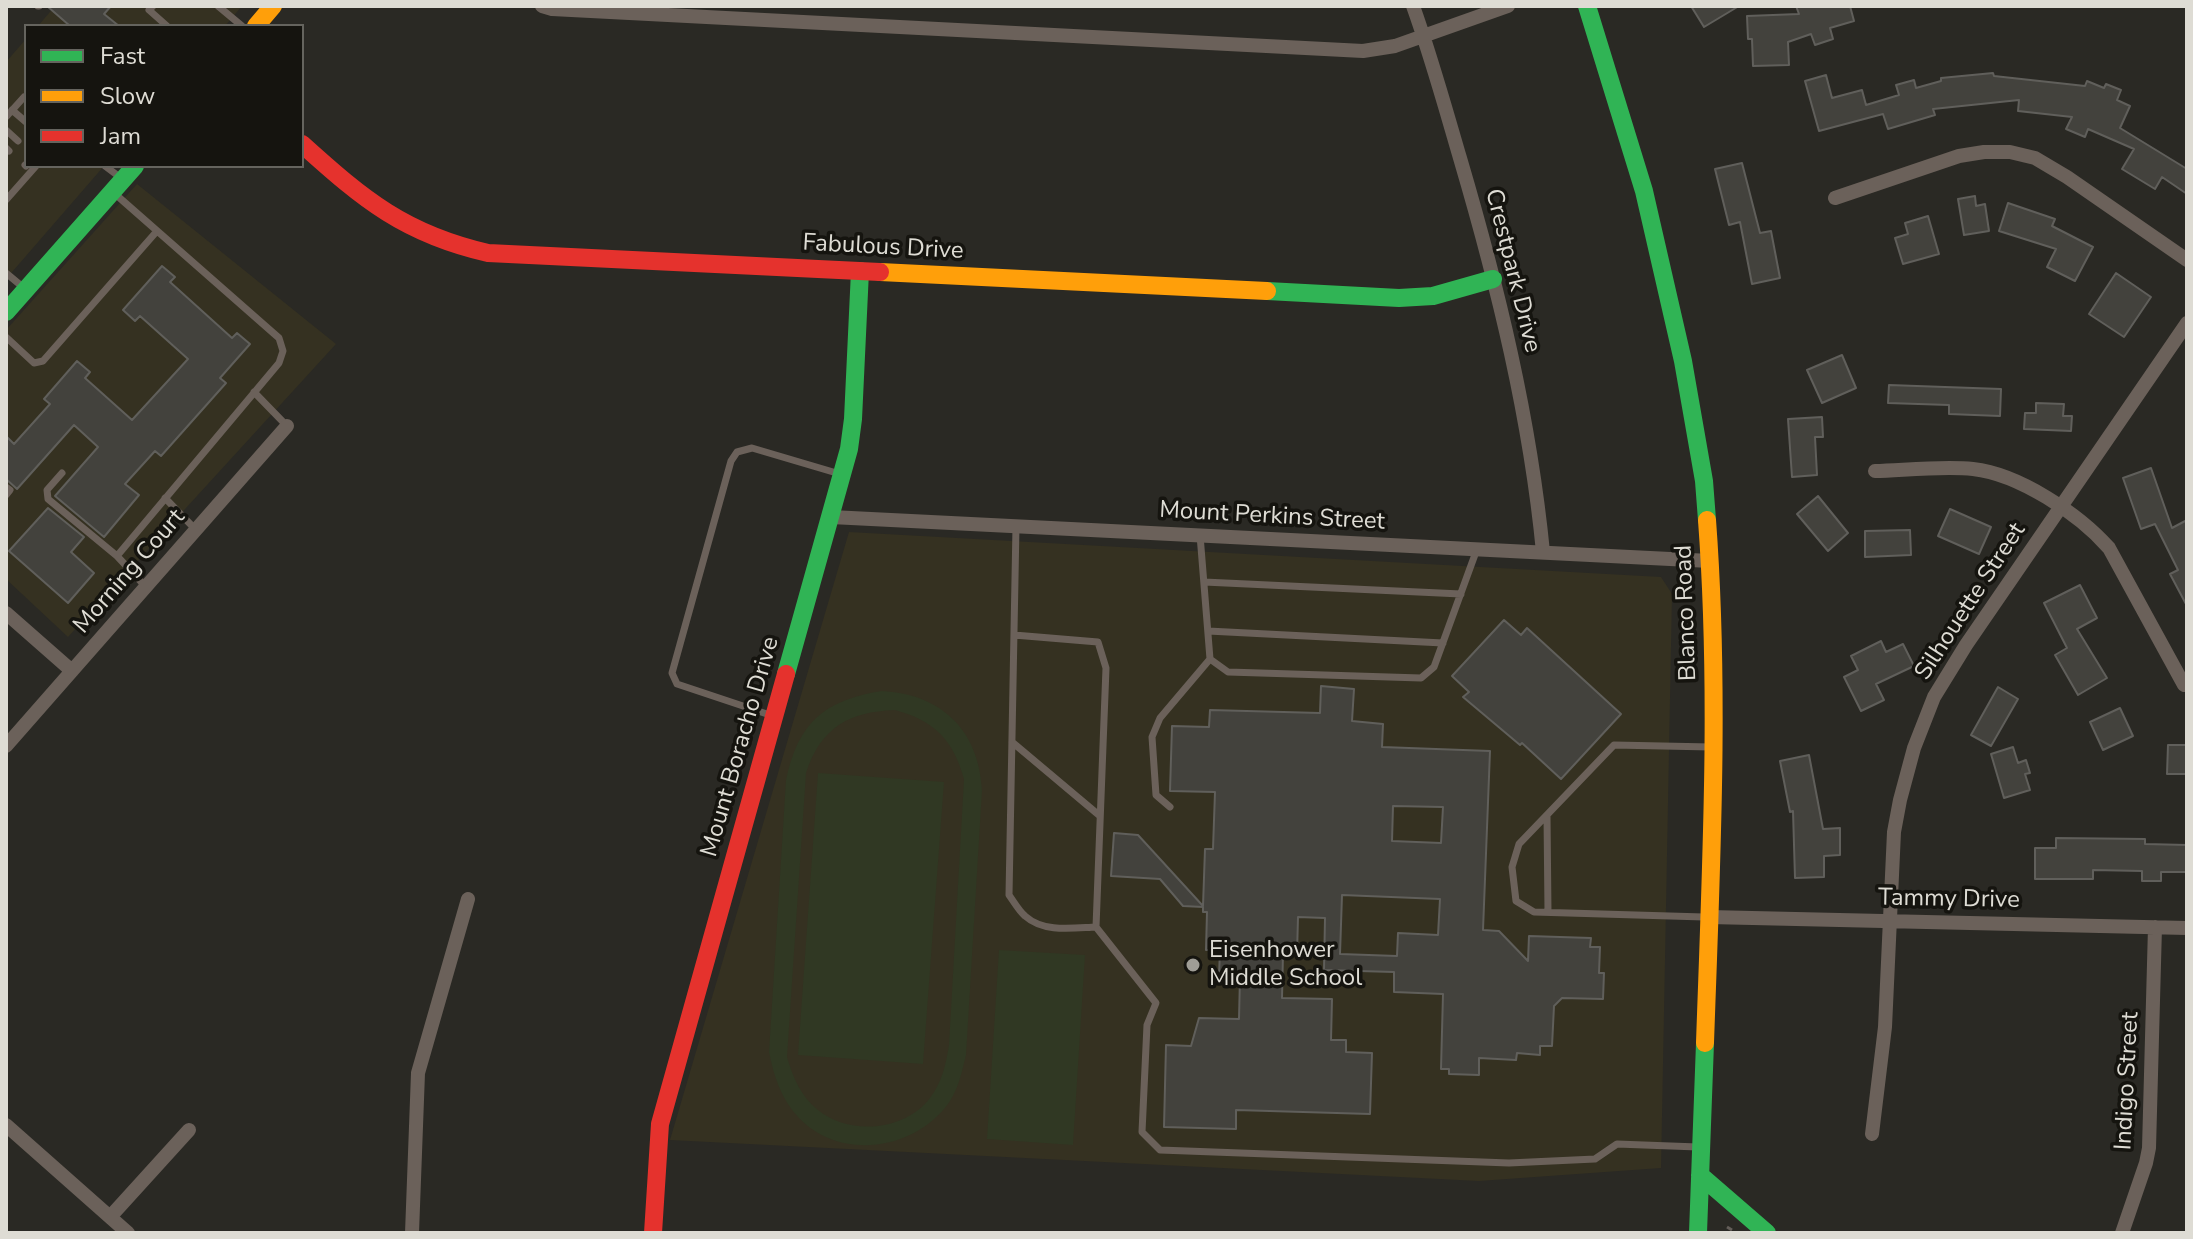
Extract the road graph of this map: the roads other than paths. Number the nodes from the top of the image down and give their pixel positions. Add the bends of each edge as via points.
1 (153, 6) edge
2 (218, 6) edge
3 (273, 6) edge
4 (542, 6) edge
5 (1413, 6) edge
6 (1508, 6) edge
7 (1587, 6) edge
8 (165, 24) edge
9 (240, 24) edge
10 (258, 24) edge
11 (1423, 35) junction
12 (24, 97) edge
13 (9, 113) edge
14 (6, 130) edge
15 (18, 141) dead end
16 (304, 146) edge
17 (28, 168) edge
18 (123, 179) edge
19 (1835, 198) dead end
20 (6, 200) edge
21 (157, 231) junction
22 (2187, 260) edge
23 (860, 271) junction
24 (6, 273) edge
25 (1493, 279) junction
26 (26, 289) junction
27 (6, 312) edge
28 (2187, 323) edge
29 (6, 337) edge
30 (254, 392) junction
31 (287, 426) joint
32 (1875, 471) dead end
33 (62, 473) dead end
34 (842, 475) junction
35 (6, 487) edge
36 (6, 495) edge
37 (165, 498) junction
38 (2060, 507) junction
39 (831, 517) junction
40 (1016, 526) junction
41 (196, 530) junction
42 (1200, 535) junction
43 (1477, 549) junction
44 (1543, 552) junction
45 (117, 556) junction
46 (1710, 561) junction
47 (1204, 582) junction
48 (146, 587) junction
49 (1461, 594) junction
50 (6, 613) edge
51 (1208, 631) junction
52 (1014, 635) junction
53 (1443, 643) junction
54 (1210, 659) junction
55 (72, 671) junction
56 (2184, 685) dead end
57 (775, 716) junction
58 (1012, 742) junction
59 (6, 746) edge
60 (1713, 747) junction
61 (1170, 807) dead end
62 (1547, 815) junction
63 (1100, 816) junction
64 (468, 899) dead end
65 (1548, 912) junction
66 (1709, 917) junction
67 (1889, 921) junction
68 (1096, 927) junction
69 (2155, 927) junction
70 (2187, 928) edge
71 (6, 1125) edge
72 (189, 1130) dead end
73 (1872, 1134) dead end
74 (1700, 1147) junction
75 (1700, 1175) junction
76 (110, 1217) junction
77 (128, 1233) edge
78 (412, 1233) edge
79 (653, 1233) edge
80 (1698, 1233) edge
81 (1767, 1233) edge
82 (2122, 1233) edge

1 - 8 lane via 149,10
2 - 9 lane
3 - 10 street
4 - 11 street via 1363,51
5 - 11 street, Crestpark Drive
6 - 11 street
7 - 46 street, Blanco Road via 1644,191 1679,346 1704,481
11 - 25 street, Crestpark Drive
12 - 13 lane
14 - 15 lane
16 - 23 street, Fabulous Drive via 388,216 467,249
17 - 20 lane
18 - 21 lane
18 - 26 street
19 - 22 street via 1959,156 2010,152 2035,158 2067,177
21 - 29 lane via 43,361 34,363
21 - 30 lane via 279,338 279,363
23 - 25 street, Fabulous Drive via 1399,298 1433,296
23 - 34 street, Mount Boracho Drive via 853,419
24 - 26 lane
25 - 44 street, Crestpark Drive via 1532,459
26 - 27 street
28 - 38 street, Silhouette Street
30 - 31 lane
30 - 37 lane
31 - 41 street, Morning Court
32 - 38 street via 1972,469 2001,474
33 - 45 lane via 47,490 48,499
34 - 39 street, Mount Boracho Drive
34 - 57 lane via 752,448 737,452 672,673 677,684
35 - 36 lane
37 - 41 lane
37 - 45 lane
38 - 56 street via 2109,548
38 - 67 street, Silhouette Street via 1934,697 1900,800
39 - 40 street, Mount Perkins Street
39 - 57 street, Mount Boracho Drive
40 - 42 street, Mount Perkins Street
40 - 52 lane
41 - 48 street, Morning Court
42 - 43 street, Mount Perkins Street
42 - 47 lane
43 - 44 street, Mount Perkins Street
43 - 49 lane
44 - 46 street, Mount Perkins Street
45 - 48 lane
46 - 60 street, Blanco Road
47 - 49 lane
47 - 51 lane
48 - 55 street, Morning Court
49 - 53 lane
50 - 55 street
51 - 53 lane
51 - 54 lane
52 - 58 lane
52 - 63 lane via 1098,642 1106,668
53 - 54 lane via 1434,667 1421,678 1228,672
54 - 61 lane via 1160,718 1152,737 1156,795
55 - 59 street, Morning Court
57 - 79 street, Mount Boracho Drive via 660,1124
58 - 63 lane
58 - 68 lane via 1009,895 1024,916 1040,925
60 - 62 lane via 1614,745
60 - 66 street, Blanco Road
62 - 65 lane
62 - 65 lane via 1519,844 1512,867 1516,901 1534,912
63 - 68 lane
64 - 78 street via 418,1073
65 - 66 lane
66 - 67 street, Tammy Drive
66 - 74 street, Blanco Road
67 - 69 street, Tammy Drive
67 - 73 street, Silhouette Street via 1885,1027
68 - 74 lane via 1156,1003 1147,1025 1142,1132 1160,1150 1509,1163 1595,1159 1617,1144
69 - 70 street, Tammy Drive
69 - 82 street, Indigo Street via 2149,1148
71 - 76 street
72 - 76 street
74 - 75 street, Blanco Road
75 - 80 street, Blanco Road
75 - 81 street
76 - 77 street

